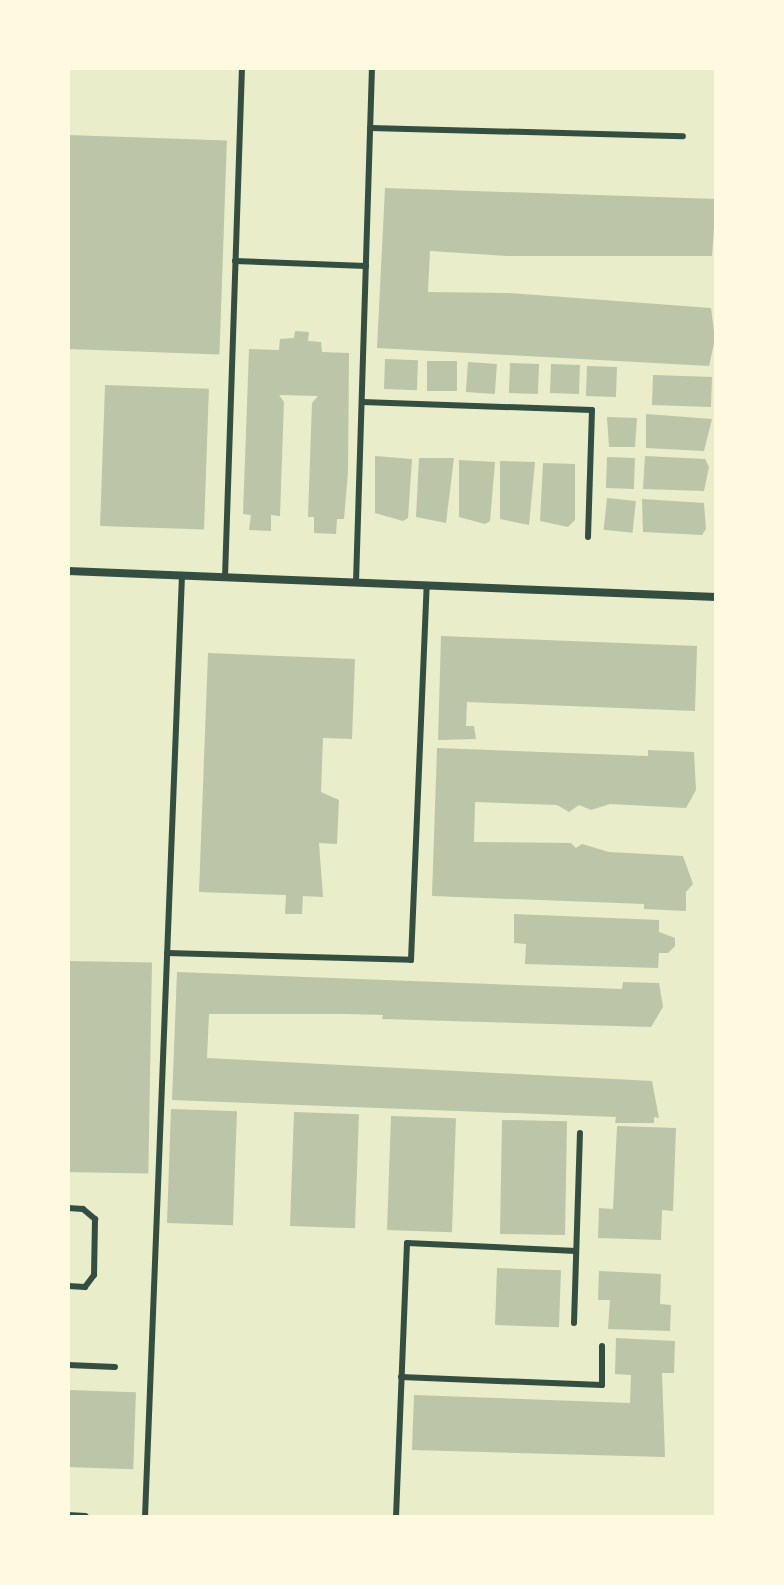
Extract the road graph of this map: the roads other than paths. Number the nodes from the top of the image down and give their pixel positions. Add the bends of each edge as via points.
1 (242, 68) edge
2 (372, 68) edge
3 (370, 128) junction
4 (683, 136) dead end
5 (235, 261) junction
6 (366, 266) junction
7 (362, 402) junction
8 (588, 537) dead end
9 (68, 571) edge
10 (182, 575) junction
11 (225, 577) junction
12 (356, 582) junction
13 (427, 585) junction
14 (716, 597) edge
15 (167, 953) junction
16 (580, 1133) dead end
17 (68, 1208) edge
18 (576, 1251) junction
19 (68, 1286) edge
20 (574, 1323) dead end
21 (602, 1346) dead end
22 (68, 1365) edge
23 (115, 1367) dead end
24 (401, 1377) junction
25 (68, 1516) edge
26 (85, 1517) edge
27 (145, 1517) edge
28 (396, 1517) edge

1 - 5 lane
2 - 3 lane
3 - 4 lane
3 - 6 lane
5 - 6 lane
5 - 11 lane
6 - 7 lane
7 - 8 lane via 592,410
7 - 12 lane
9 - 10 street
10 - 11 street
10 - 15 lane
11 - 12 street
12 - 13 street
13 - 14 street
13 - 15 lane via 411,960
15 - 27 lane
16 - 18 lane
17 - 19 lane via 83,1209 95,1219 94,1275 85,1287
18 - 20 lane
18 - 24 lane via 407,1243
21 - 24 lane via 602,1385
22 - 23 lane
24 - 28 lane
25 - 26 street

